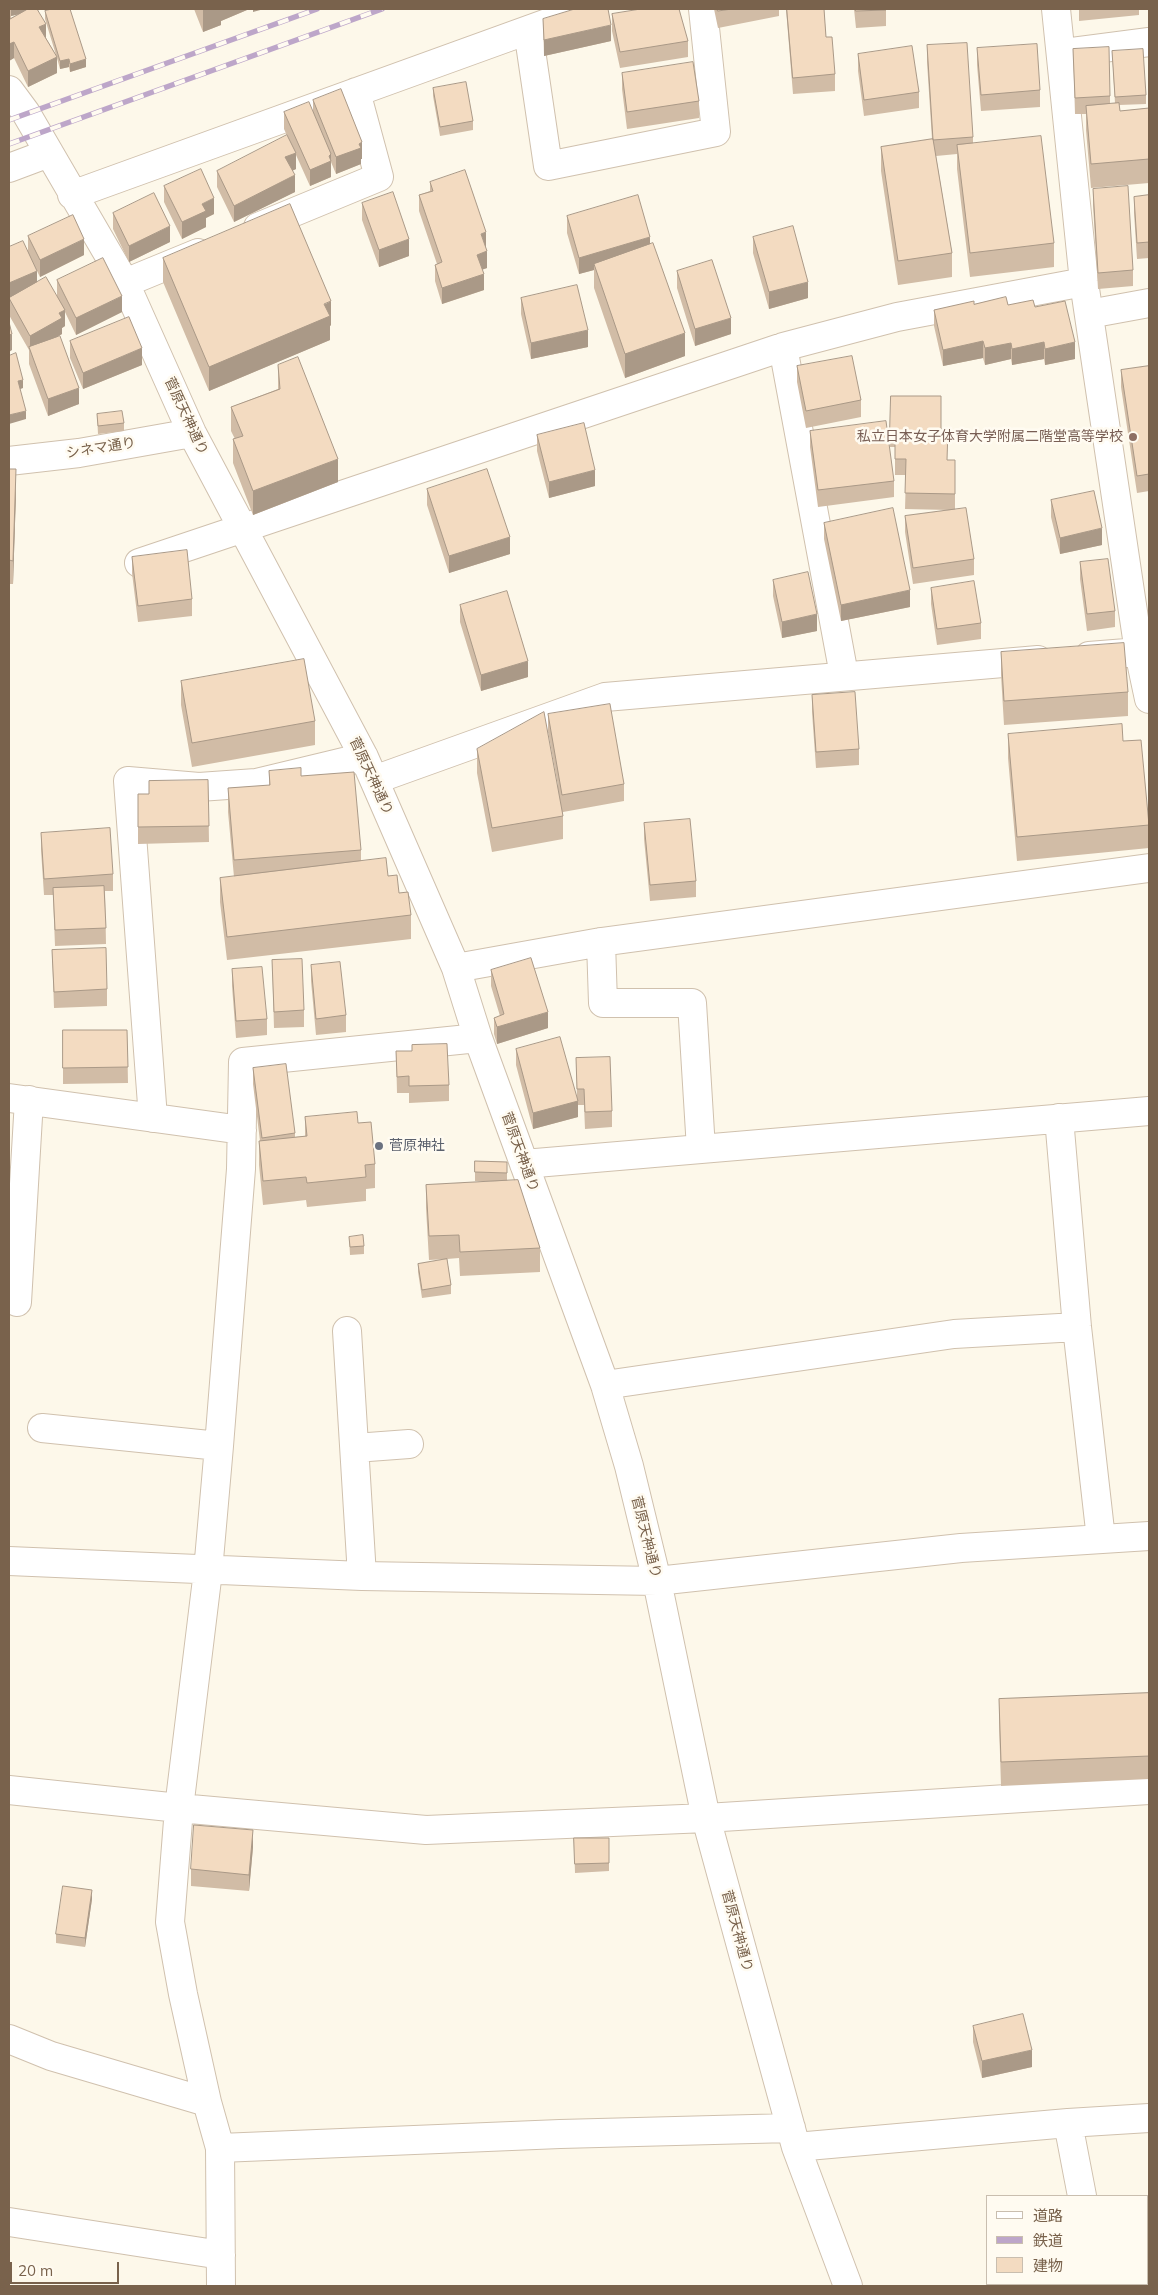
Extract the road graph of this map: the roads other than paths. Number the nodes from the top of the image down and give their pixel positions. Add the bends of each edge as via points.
1 (586, 9) edge
2 (703, 9) edge
3 (1056, 9) edge
4 (528, 30) junction
5 (1149, 42) edge
6 (1060, 53) junction
7 (9, 90) edge
8 (356, 92) junction
9 (49, 153) junction
10 (9, 168) edge
11 (72, 195) junction
12 (1084, 282) junction
13 (125, 284) junction
14 (1149, 303) edge
15 (1089, 314) junction
16 (783, 347) junction
17 (192, 433) junction
18 (9, 461) edge
19 (243, 530) junction
20 (139, 563) edge
21 (1140, 652) junction
22 (844, 675) junction
23 (1149, 699) edge
24 (369, 769) junction
25 (1149, 868) edge
26 (601, 942) junction
27 (456, 968) junction
28 (478, 1038) junction
29 (19, 1099) edge
30 (1149, 1111) edge
31 (153, 1118) junction
32 (1059, 1118) junction
33 (242, 1130) junction
34 (701, 1149) junction
35 (524, 1164) junction
36 (17, 1302) dead end
37 (1077, 1327) junction
38 (347, 1331) dead end
39 (605, 1385) junction
40 (42, 1428) dead end
41 (409, 1444) dead end
42 (218, 1446) junction
43 (355, 1448) junction
44 (1149, 1536) edge
45 (1101, 1539) junction
46 (9, 1561) edge
47 (208, 1571) junction
48 (362, 1576) junction
49 (657, 1581) junction
50 (9, 1790) edge
51 (1149, 1790) edge
52 (179, 1808) junction
53 (706, 1818) junction
54 (9, 2039) edge
55 (207, 2102) junction
56 (1149, 2118) edge
57 (1068, 2123) junction
58 (793, 2137) junction
59 (220, 2148) junction
60 (1082, 2195) edge
61 (9, 2222) edge
62 (221, 2255) junction
63 (221, 2286) edge
64 (848, 2286) edge

1 - 4 street
2 - 4 street via 716,132 548,166
3 - 6 street
4 - 8 street
5 - 6 street
6 - 12 street
7 - 9 street, 菅原天神通り
8 - 11 street
8 - 13 street via 379,177
9 - 10 street
9 - 11 street, 菅原天神通り
11 - 13 street, 菅原天神通り
12 - 15 street
12 - 16 street via 898,317
13 - 17 street, 菅原天神通り
14 - 15 street
15 - 21 street
16 - 19 street
16 - 22 street
17 - 18 street, シネマ通り via 79,453
17 - 19 street, 菅原天神通り
19 - 20 street
19 - 24 street, 菅原天神通り via 316,662
21 - 22 street
21 - 23 street
22 - 24 street via 605,697
24 - 27 street, 菅原天神通り
24 - 31 street via 199,787 128,781
25 - 26 street
26 - 27 street
26 - 34 street via 603,1003 692,1003
27 - 28 street, 菅原天神通り
28 - 33 street via 243,1062
28 - 35 street, 菅原天神通り
29 - 31 street
29 - 36 street
30 - 32 street
31 - 33 street
32 - 34 street
32 - 37 street
33 - 42 street
34 - 35 street
35 - 39 street, 菅原天神通り
37 - 39 street via 954,1334
37 - 45 street
38 - 43 street
39 - 49 street, 菅原天神通り
40 - 42 street
41 - 43 street
42 - 47 street
43 - 48 street
44 - 45 street
45 - 49 street via 961,1548
46 - 47 street
47 - 48 street
47 - 52 street
48 - 49 street
49 - 53 street, 菅原天神通り
50 - 52 street
51 - 53 street
52 - 53 street via 426,1830
52 - 55 street via 170,1922
53 - 58 street, 菅原天神通り
54 - 55 street via 51,2056
55 - 59 street
56 - 57 street
57 - 58 street
57 - 60 street
58 - 59 street via 560,2134
58 - 64 street, 菅原天神通り
59 - 62 street
61 - 62 street
62 - 63 street

